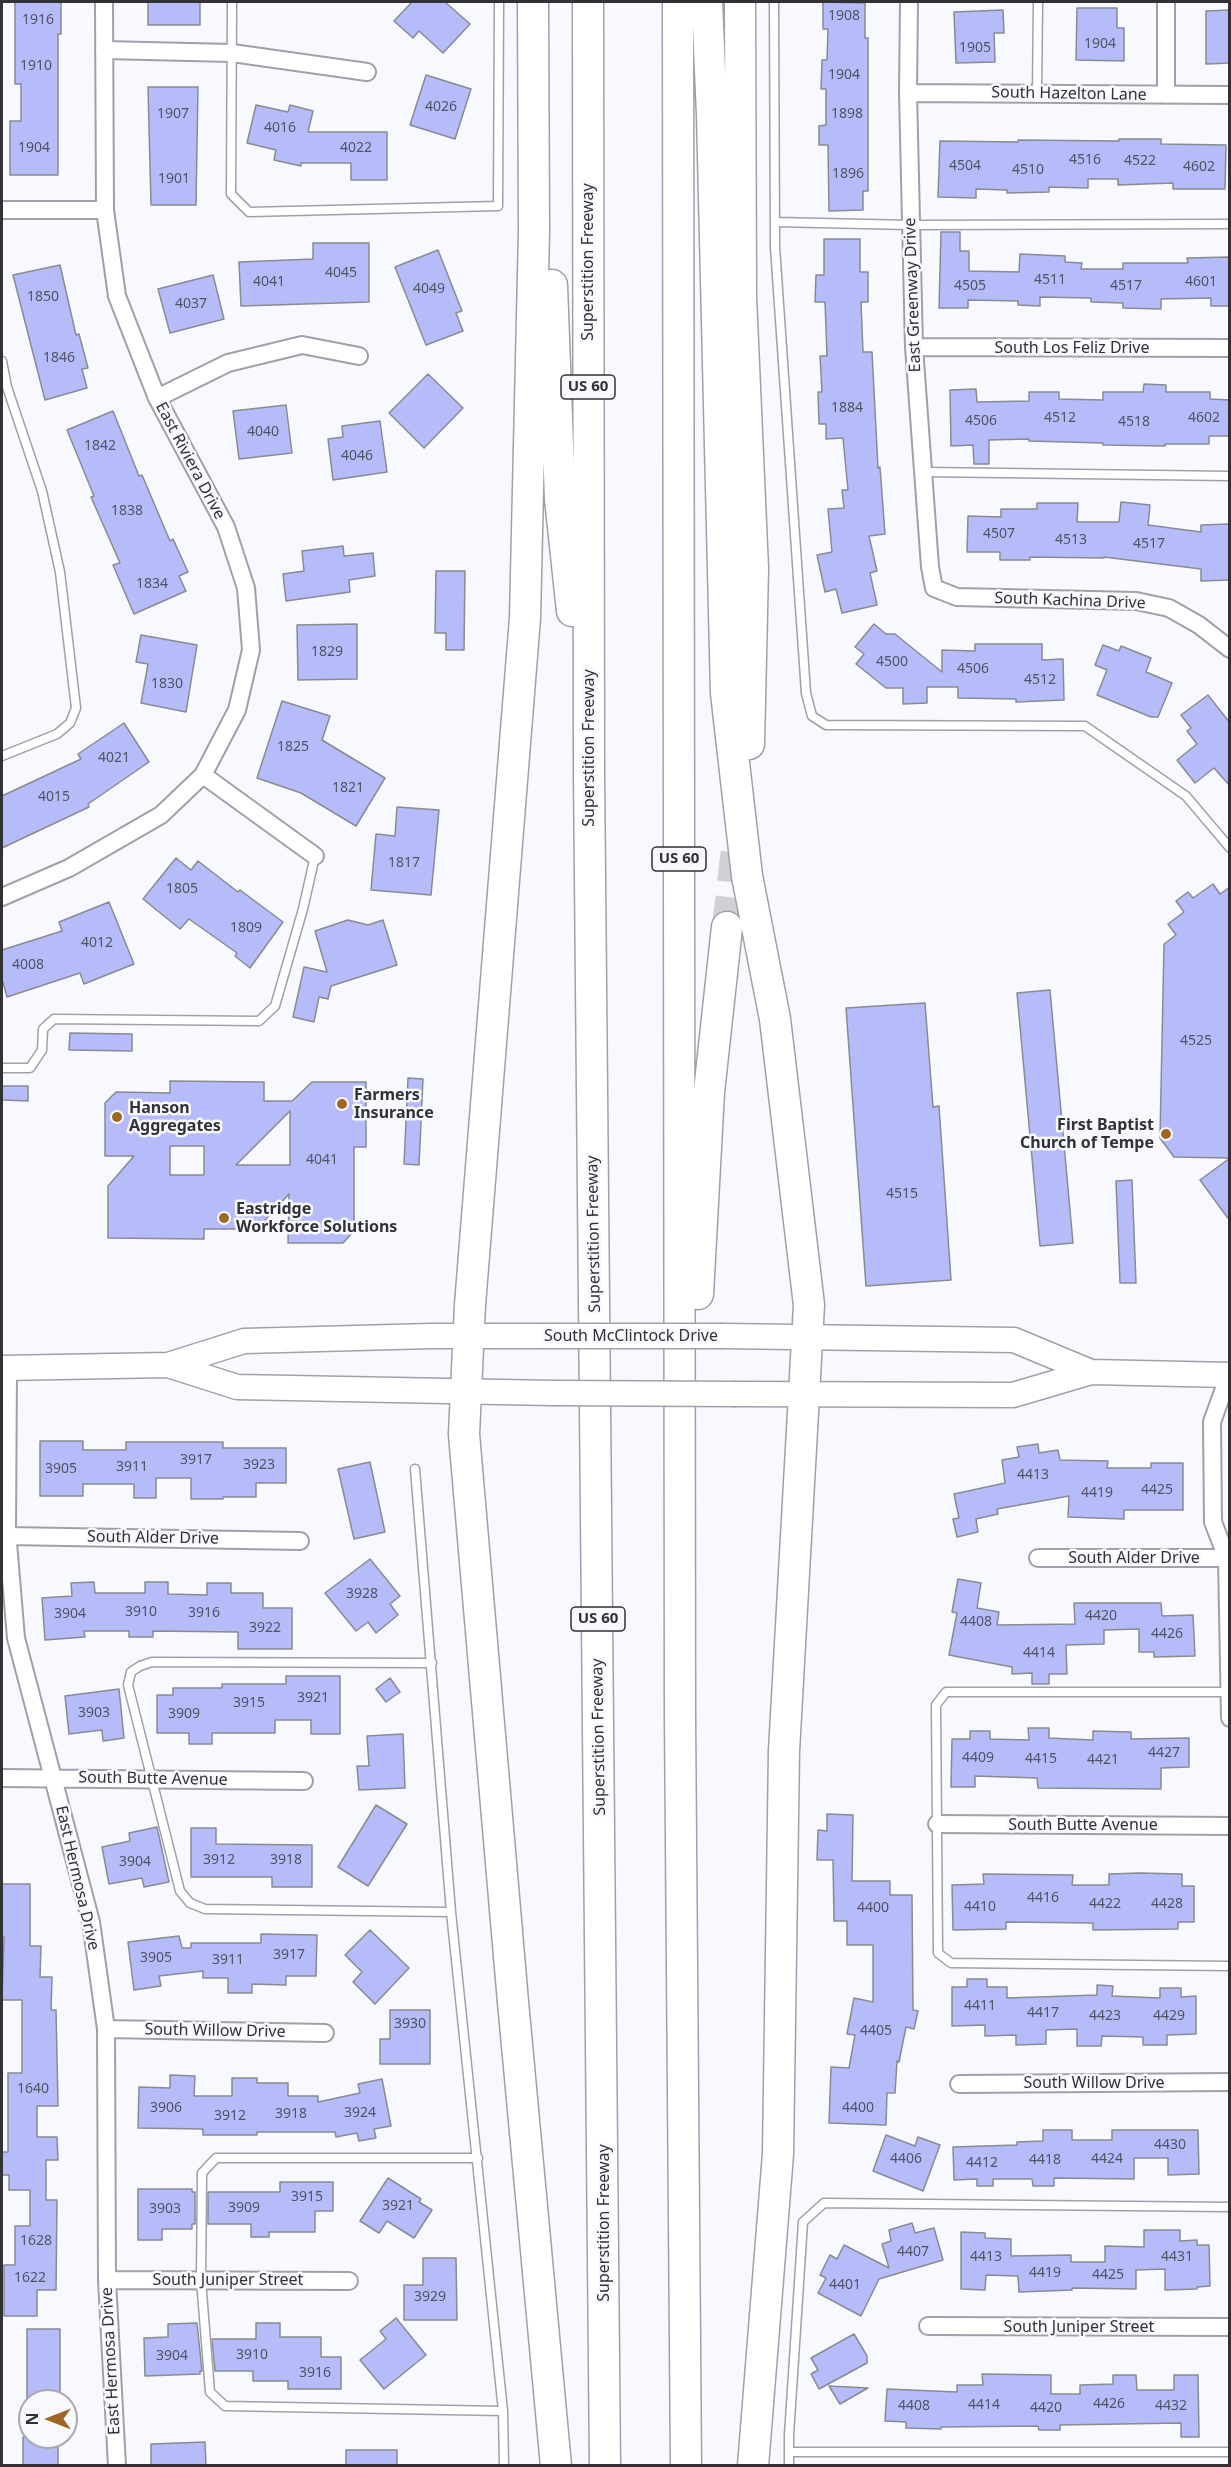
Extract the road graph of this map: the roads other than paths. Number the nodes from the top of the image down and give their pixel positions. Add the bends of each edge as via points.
1 (104, 2) edge
2 (232, 2) edge
3 (498, 2) edge
4 (533, 2) edge
5 (545, 2) edge
6 (588, 2) edge
7 (678, 2) edge
8 (707, 2) edge
9 (740, 2) edge
10 (774, 2) edge
11 (909, 2) edge
12 (1038, 2) edge
13 (1166, 2) edge
14 (104, 50) junction
15 (231, 53) junction
16 (367, 72) dead end
17 (908, 93) junction
18 (1037, 93) junction
19 (1166, 95) junction
20 (1230, 95) edge
21 (2, 210) edge
22 (105, 210) junction
23 (775, 222) junction
24 (911, 225) junction
25 (1230, 225) edge
26 (914, 347) junction
27 (1230, 348) edge
28 (359, 356) dead end
29 (2, 362) edge
30 (157, 398) junction
31 (924, 472) junction
32 (1230, 476) edge
33 (934, 588) joint
34 (1230, 649) edge
35 (749, 744) dead end
36 (2, 756) edge
37 (589, 772) junction
38 (203, 775) junction
39 (1230, 848) edge
40 (315, 856) joint
41 (2, 897) edge
42 (727, 927) tunnel mouth
43 (2, 1068) edge
44 (469, 1335) junction
45 (807, 1336) junction
46 (168, 1365) junction
47 (5, 1368) edge
48 (1091, 1372) junction
49 (1229, 1375) edge
50 (466, 1393) junction
51 (804, 1394) junction
52 (415, 1470) dead end
53 (7, 1536) junction
54 (300, 1541) dead end
55 (1229, 1556) edge
56 (1038, 1558) dead end
57 (432, 1663) junction
58 (1229, 1692) edge
59 (680, 1717) junction
60 (1230, 1718) edge
61 (53, 1777) junction
62 (2, 1778) edge
63 (151, 1779) junction
64 (304, 1781) dead end
65 (937, 1824) junction
66 (1230, 1826) edge
67 (451, 1912) junction
68 (1230, 1966) edge
69 (106, 2029) junction
70 (325, 2033) dead end
71 (1230, 2082) edge
72 (959, 2084) dead end
73 (478, 2158) junction
74 (1230, 2207) edge
75 (107, 2280) junction
76 (201, 2280) junction
77 (349, 2281) dead end
78 (928, 2326) dead end
79 (1230, 2327) edge
80 (503, 2412) junction
81 (789, 2452) junction
82 (1230, 2452) edge
83 (117, 2466) edge
84 (504, 2466) edge
85 (556, 2466) edge
86 (605, 2466) edge
87 (686, 2466) edge
88 (753, 2466) edge
89 (789, 2466) edge

1 - 14 street, East Riviera Drive
2 - 15 lane
3 - 15 lane via 498,206 249,212 231,194
4 - 44 highway via 534,231 525,618
5 - 37 highway via 560,500
6 - 37 highway, Superstition Freeway / US 60
7 - 59 highway, US 60
8 - 45 highway via 726,693 747,876 776,1031 809,1305
9 - 35 highway via 741,297 753,569
10 - 23 lane
11 - 17 street, East Greenway Drive
12 - 18 lane
13 - 19 street
14 - 15 street
14 - 22 street, East Riviera Drive
15 - 16 street
17 - 18 street, South Hazelton Lane
17 - 24 street, East Greenway Drive
18 - 19 street, South Hazelton Lane
19 - 20 street, South Hazelton Lane
21 - 22 street
22 - 30 street, East Riviera Drive via 117,296
23 - 24 lane
23 - 39 lane via 806,693 812,716 826,725 1086,726 1186,796
24 - 25 lane
24 - 26 street, East Greenway Drive
26 - 27 street, South Los Feliz Drive
26 - 31 street, East Greenway Drive
28 - 30 street via 302,345 228,363
29 - 36 lane via 42,490 60,572 76,708 70,723 57,734
30 - 38 street, East Riviera Drive via 226,528 246,588 251,650 237,711
31 - 32 lane
31 - 33 street, East Greenway Drive
33 - 34 street, South Kachina Drive via 957,597 1136,601 1169,608
37 - 86 highway, Superstition Freeway / US 60
38 - 40 street
38 - 41 street, East Riviera Drive via 161,814 69,868
40 - 43 lane via 275,1006 259,1021 54,1019 43,1029 42,1050 30,1068
42 - 59 highway via 709,1092
44 - 45 main road, South McClintock Drive, bridge
44 - 46 main road, South McClintock Drive via 244,1341
44 - 50 highway
45 - 48 main road, South McClintock Drive via 1014,1340
45 - 51 highway
46 - 47 main road, South McClintock Drive
46 - 50 main road, South McClintock Drive via 237,1387
47 - 53 street, East Hermosa Drive
48 - 49 main road, South McClintock Drive
48 - 51 main road, South McClintock Drive via 1012,1395
49 - 55 street via 1212,1422 1213,1522
50 - 51 main road, South McClintock Drive, bridge
50 - 85 highway via 464,1434
51 - 88 highway via 784,1751 778,2154
52 - 57 lane
53 - 54 street, South Alder Drive
53 - 61 street, East Hermosa Drive via 16,1638
55 - 56 street, South Alder Drive
55 - 58 street
57 - 63 lane via 152,1662 140,1666 131,1672 128,1684
57 - 67 lane
58 - 60 street
58 - 65 lane via 946,1692 936,1705
59 - 87 highway, US 60
61 - 62 street, South Butte Avenue
61 - 63 street, South Butte Avenue
61 - 69 street, East Hermosa Drive via 91,1922
63 - 64 street, South Butte Avenue
63 - 67 lane via 180,1891 190,1903 205,1909
65 - 66 street, South Butte Avenue
65 - 68 lane via 938,1953 951,1963
67 - 73 lane
69 - 70 street, South Willow Drive
69 - 75 street, East Hermosa Drive
71 - 72 street, South Willow Drive
73 - 76 lane via 216,2158 202,2174
73 - 80 lane
74 - 81 lane via 824,2203 803,2222
75 - 76 street, South Juniper Street
75 - 83 street, East Hermosa Drive
76 - 77 street, South Juniper Street
76 - 80 lane via 210,2392 225,2406
78 - 79 street, South Juniper Street
80 - 84 lane
81 - 82 lane
81 - 89 lane

